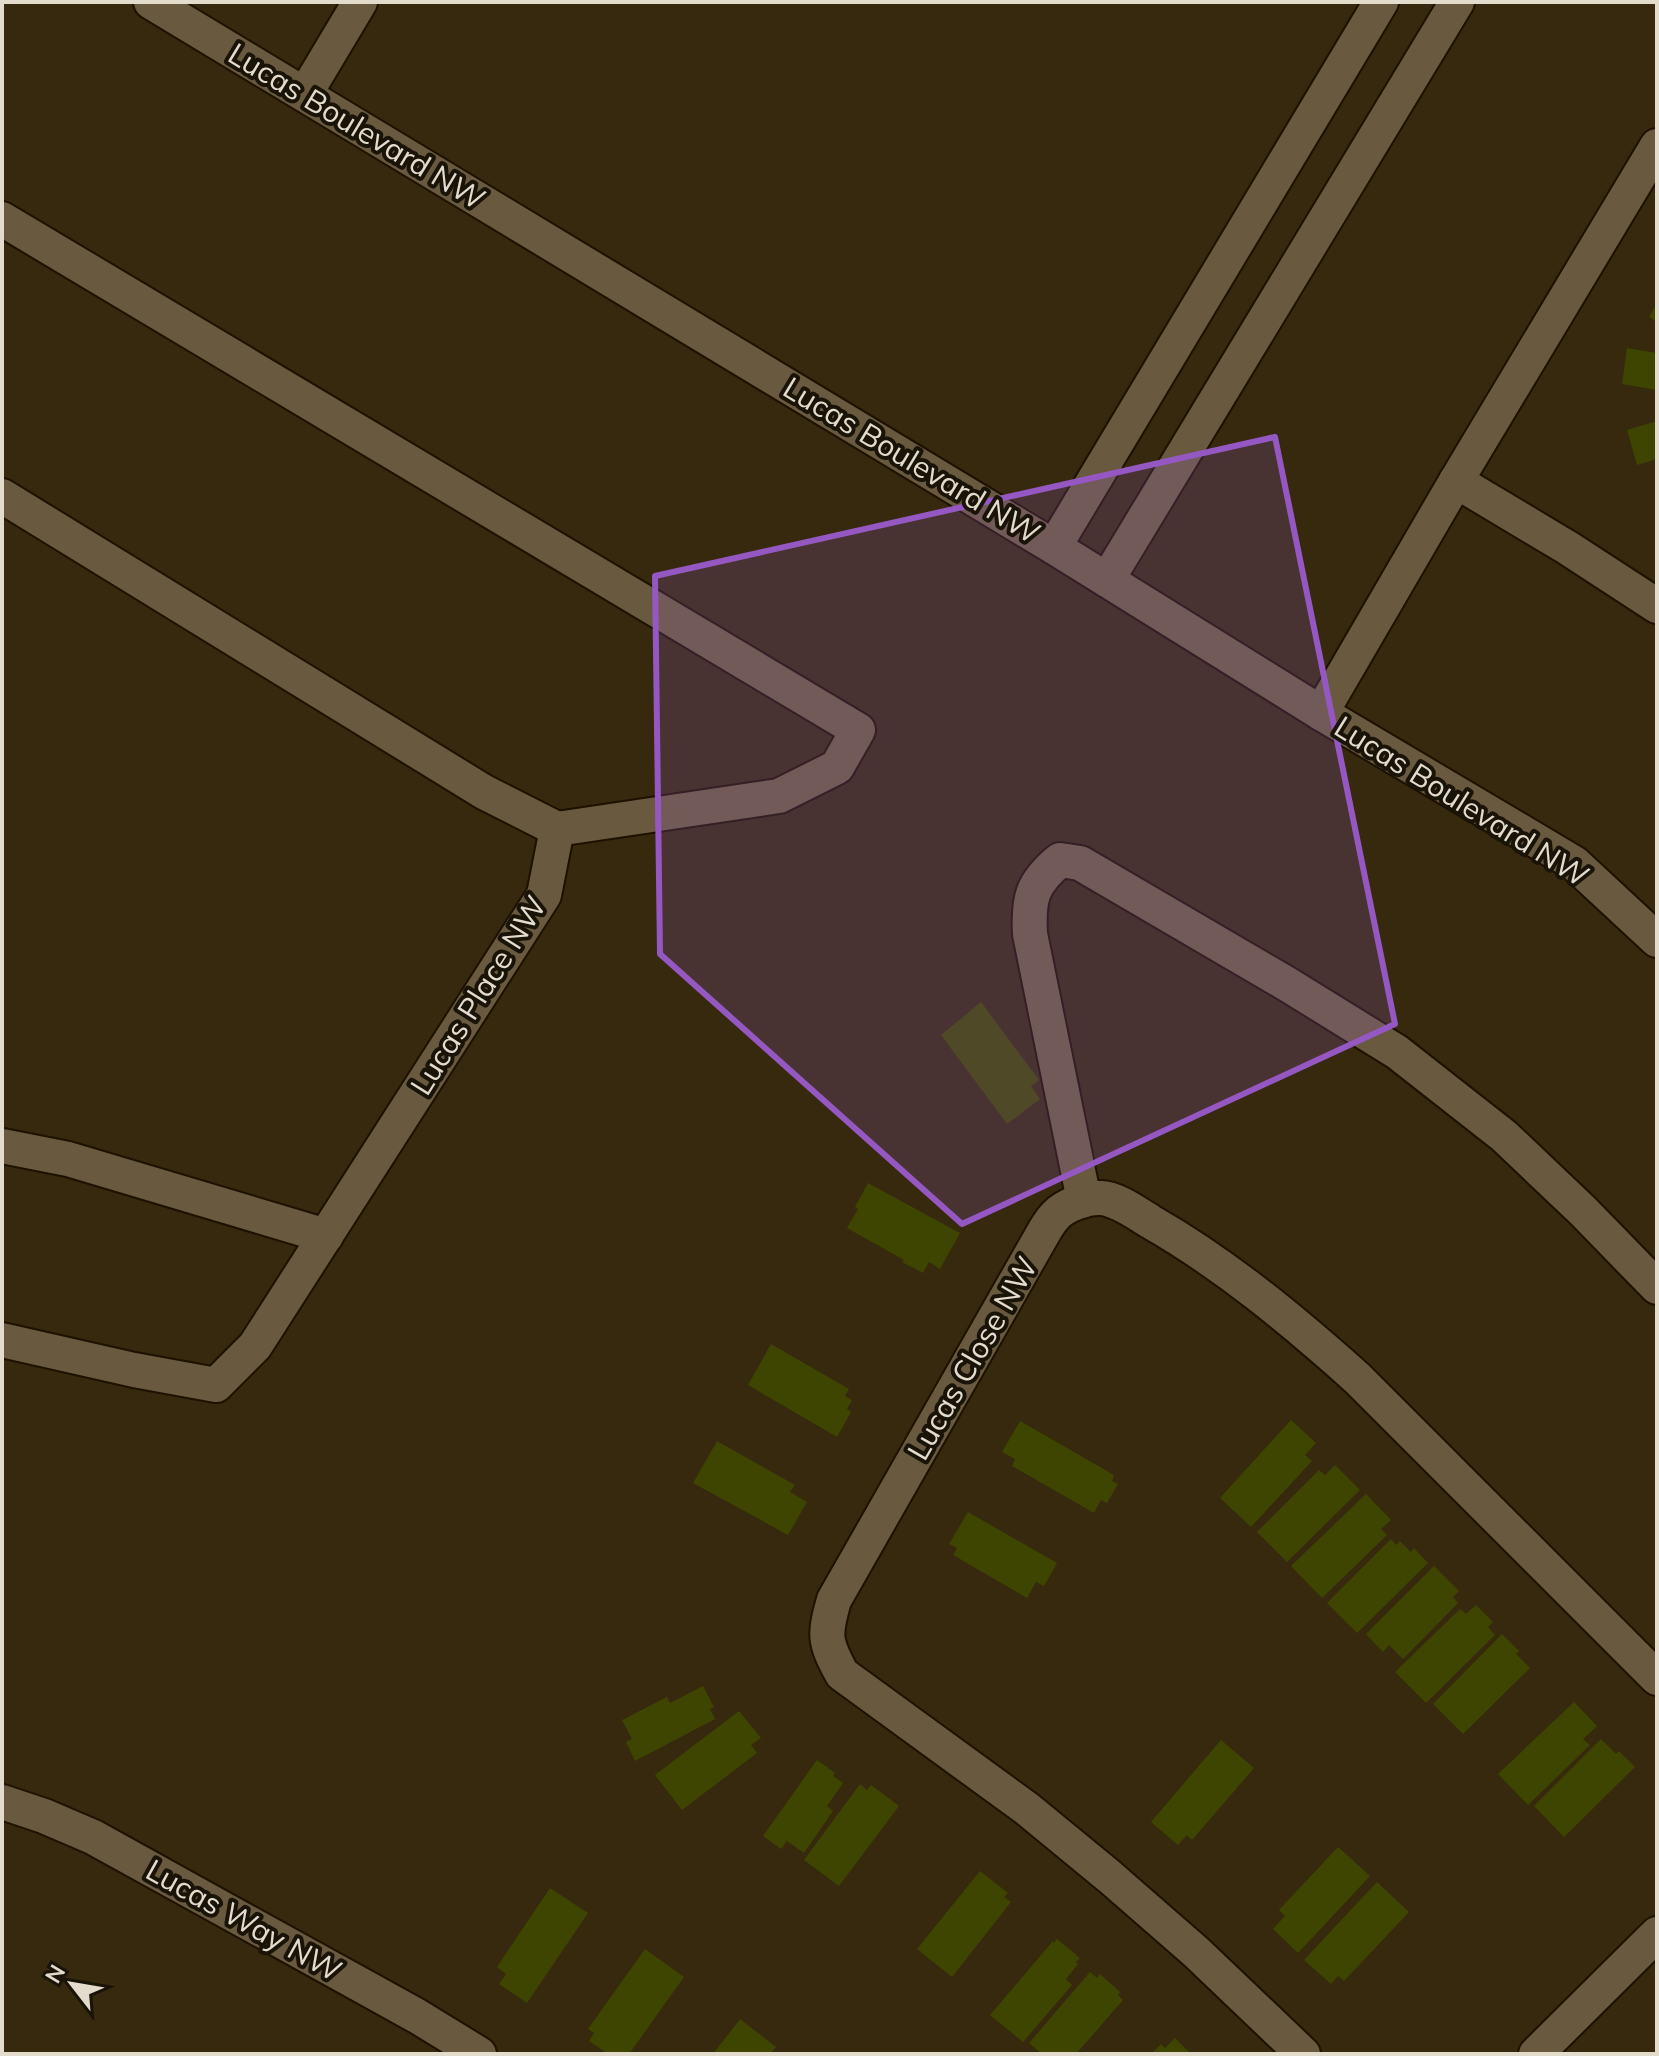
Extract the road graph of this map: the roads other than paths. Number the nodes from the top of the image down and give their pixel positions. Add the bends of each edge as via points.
1 (151, 2) edge
2 (360, 2) edge
3 (1381, 2) edge
4 (1457, 2) edge
5 (305, 94) junction
6 (1657, 146) edge
7 (2, 219) edge
8 (1456, 481) junction
9 (2, 496) edge
10 (1054, 547) junction
11 (1107, 580) junction
12 (1657, 606) edge
13 (1321, 713) junction
14 (557, 829) junction
15 (1657, 940) edge
16 (2, 1146) edge
17 (1084, 1200) junction
18 (326, 1236) junction
19 (1657, 1287) edge
20 (2, 1340) edge
21 (1657, 1678) edge
22 (2, 1802) edge
23 (1657, 1934) edge
24 (479, 2054) edge
25 (1303, 2054) edge
26 (1536, 2054) edge

1 - 5 street, Lucas Boulevard NW
2 - 5 street
3 - 10 street
4 - 11 street
5 - 10 street, Lucas Boulevard NW
6 - 8 street
7 - 14 street via 858,730 837,767 779,796
8 - 12 street
8 - 13 street
9 - 14 street via 484,792
10 - 11 street, Lucas Boulevard NW
11 - 13 street, Lucas Boulevard NW
13 - 15 street, Lucas Boulevard NW via 1574,863
14 - 18 street, Lucas Place NW via 544,895
16 - 18 street via 68,1159
17 - 19 street via 1030,934 1032,893 1060,860 1080,863 1397,1052 1504,1136
17 - 21 street via 1102,1198 1124,1206 1174,1235 1305,1332
17 - 25 street, Lucas Close NW via 1058,1212 1045,1230 834,1600 827,1624 828,1649 842,1674 1026,1808 1110,1877
18 - 20 street, Lucas Place NW via 255,1346 216,1385
22 - 24 street, Lucas Way NW via 93,1837
23 - 26 street

